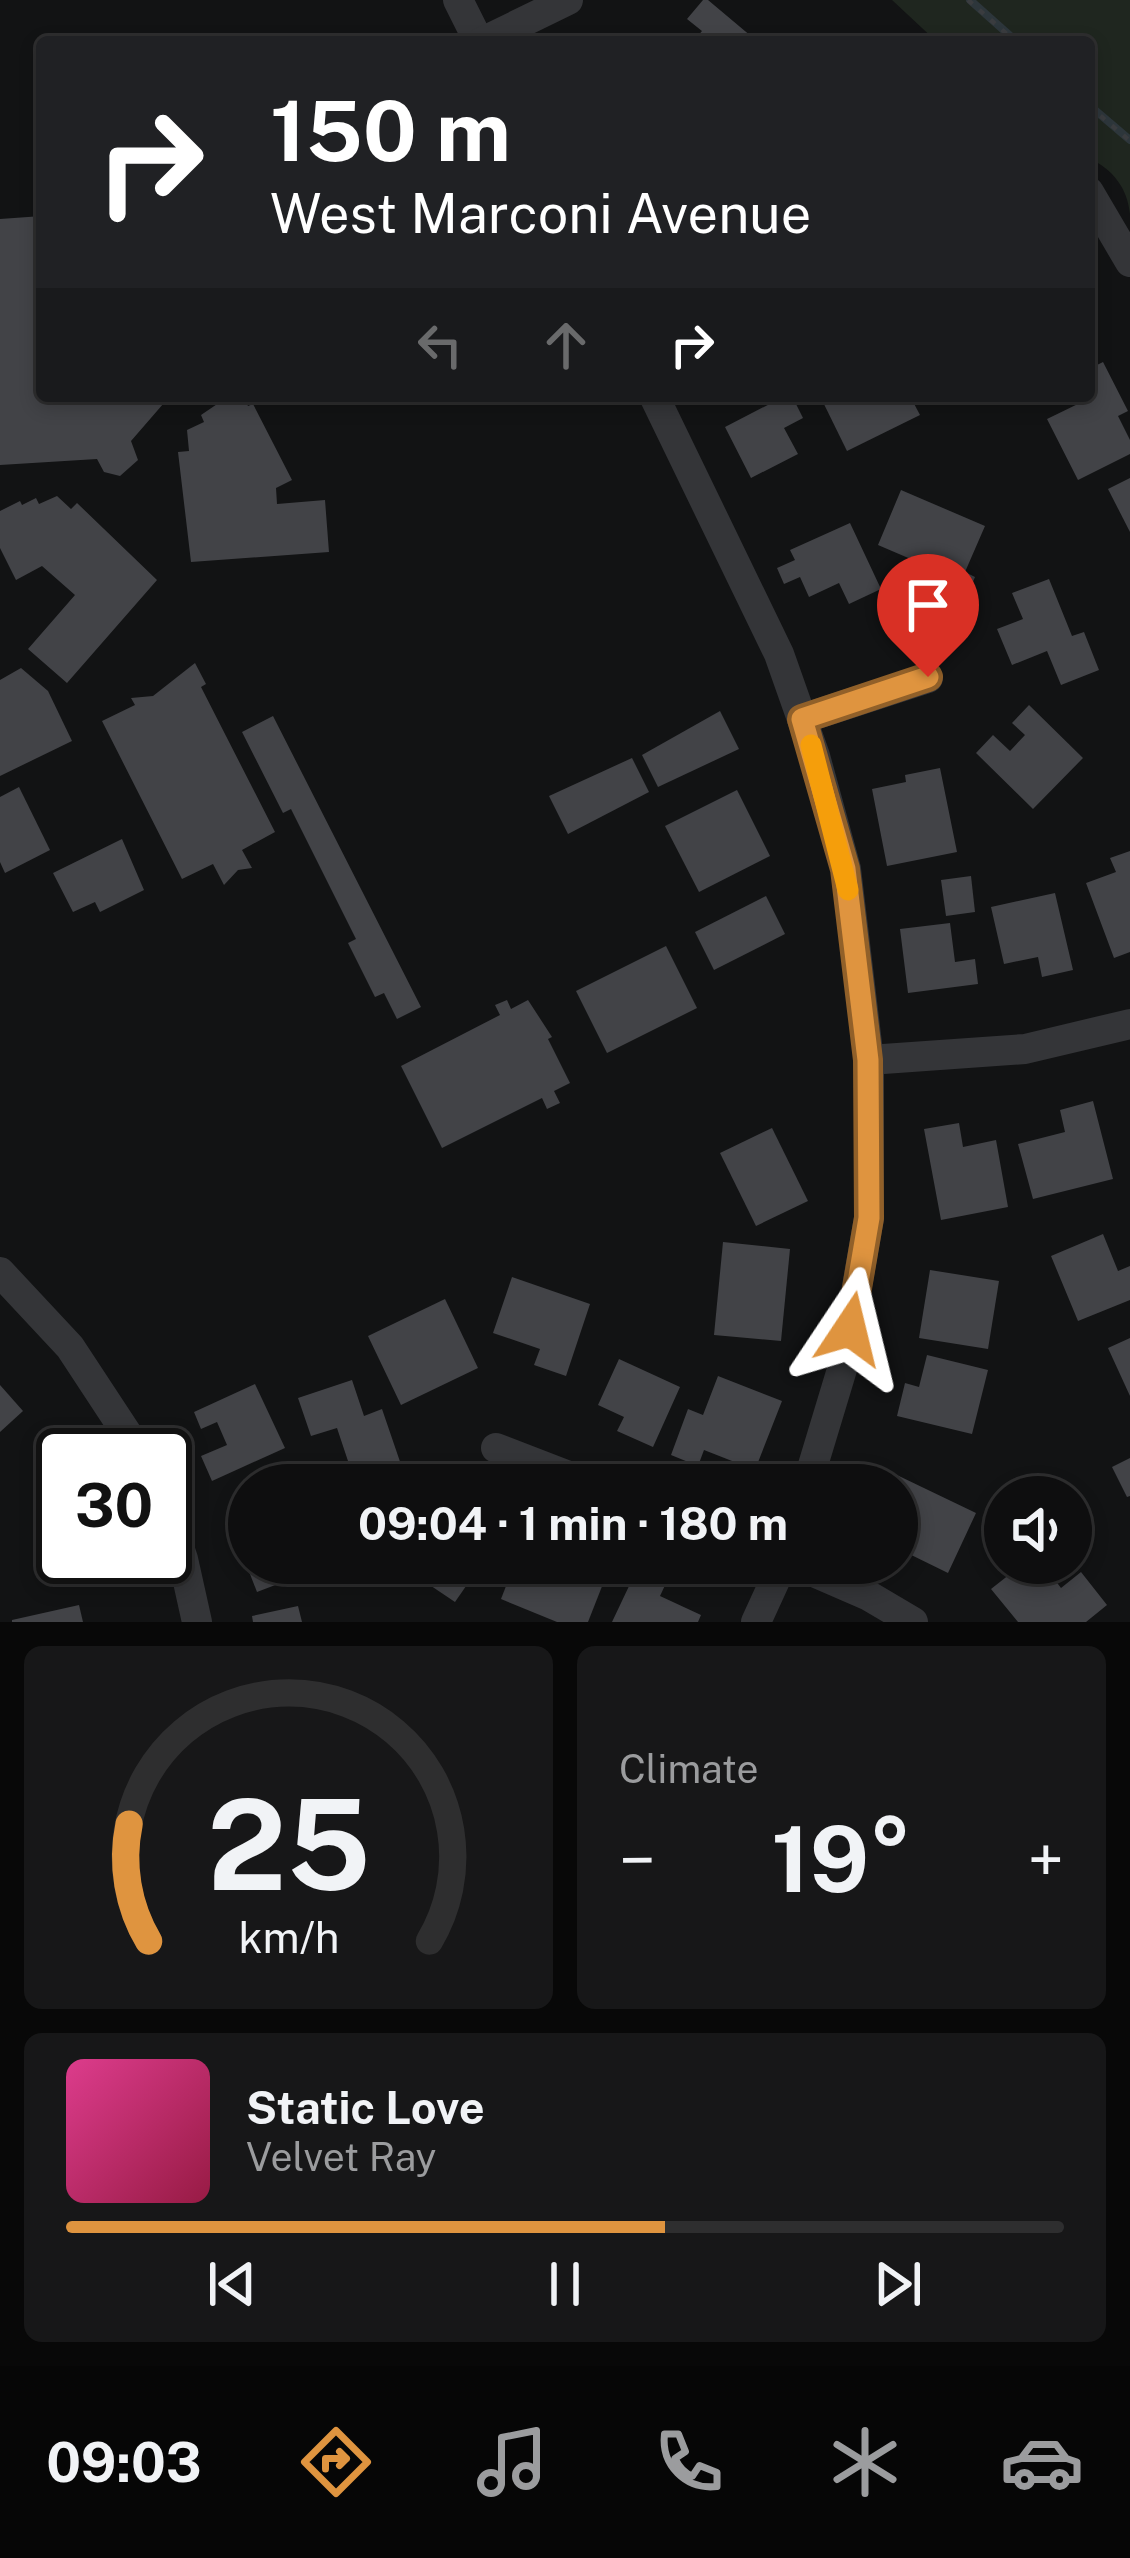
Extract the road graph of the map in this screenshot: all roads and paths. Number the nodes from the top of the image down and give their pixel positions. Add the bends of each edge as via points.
1 (458, 0) edge
2 (568, 0) edge
3 (968, 0) edge
4 (478, 36) edge
5 (493, 36) edge
6 (1009, 36) edge
7 (1095, 111) edge
8 (1130, 141) edge
9 (1095, 202) edge
10 (1130, 262) edge
11 (658, 402) edge
12 (928, 677) dead end
13 (802, 719) junction
14 (1130, 1025) edge
15 (868, 1060) junction
16 (0, 1272) edge
17 (123, 1428) edge
18 (496, 1448) dead end
19 (538, 1464) edge
20 (813, 1464) edge
21 (187, 1584) edge
22 (773, 1584) edge
23 (841, 1584) edge
24 (197, 1622) edge
25 (756, 1622) edge
26 (913, 1622) edge

1 - 4 street
2 - 5 street
3 - 6 path
7 - 8 path
9 - 10 street
11 - 13 street via 747,581
12 - 13 street
13 - 15 street via 845,869
14 - 15 street via 1025,1049
15 - 20 street via 869,1218 843,1366
16 - 17 street via 70,1346
18 - 19 street
21 - 24 street
22 - 25 street
23 - 26 street

